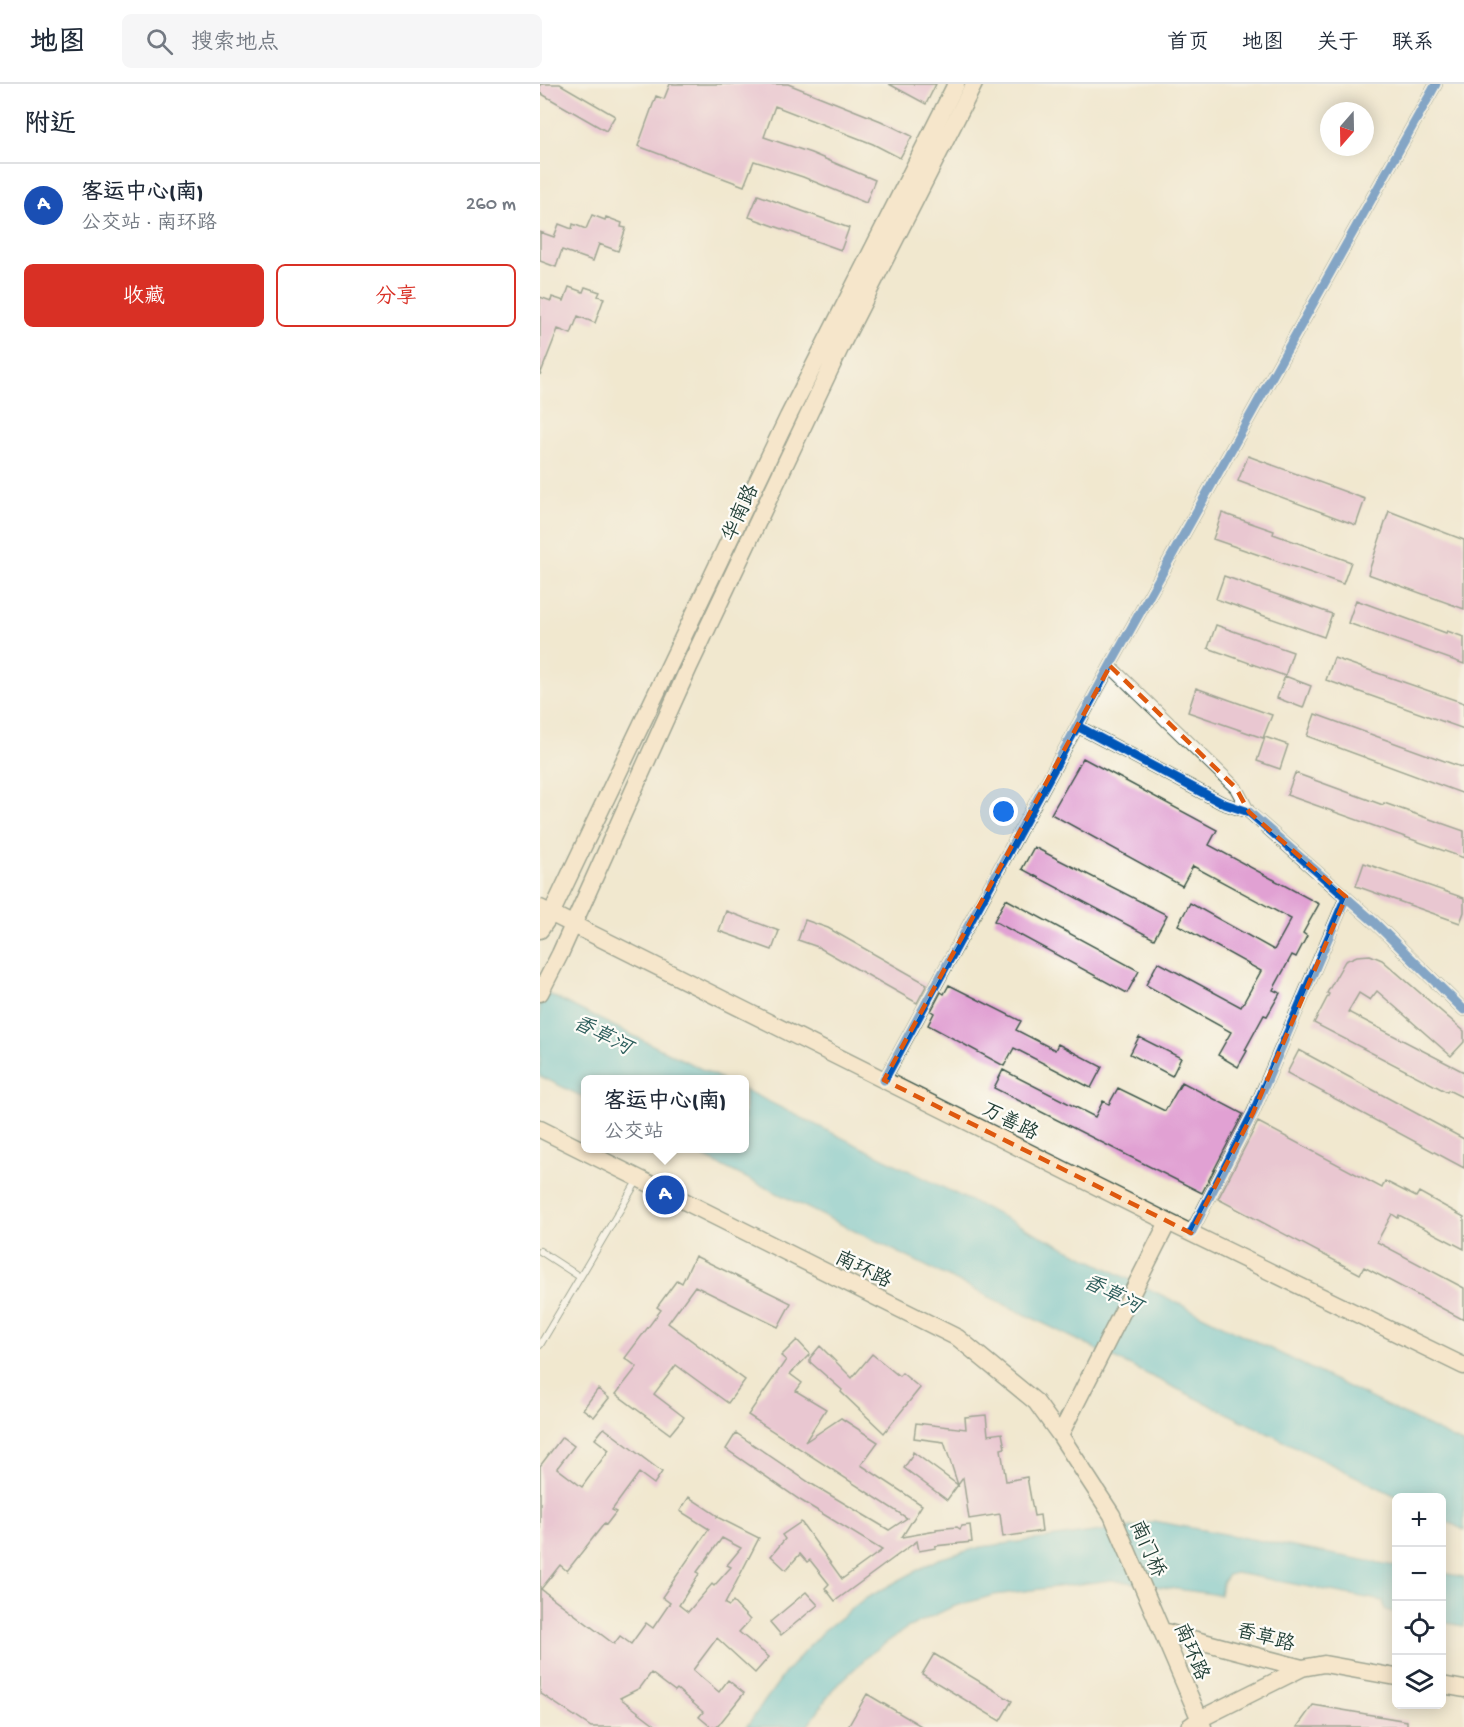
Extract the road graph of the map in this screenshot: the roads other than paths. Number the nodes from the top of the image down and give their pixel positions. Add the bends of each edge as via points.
1 (956, 84) edge
2 (974, 84) edge
3 (1436, 84) edge
4 (1110, 666) junction
5 (1077, 726) junction
6 (1249, 812) junction
7 (1346, 897) junction
8 (546, 911) edge
9 (573, 924) junction
10 (540, 930) edge
11 (540, 993) edge
12 (1464, 1010) edge
13 (884, 1080) junction
14 (540, 1129) edge
15 (581, 1150) edge
16 (587, 1153) edge
17 (638, 1179) junction
18 (1168, 1222) junction
19 (1191, 1233) junction
20 (540, 1251) edge
21 (580, 1277) junction
22 (540, 1346) edge
23 (1464, 1366) edge
24 (1060, 1435) junction
25 (1112, 1515) joint
26 (1148, 1598) joint
27 (1162, 1631) junction
28 (1302, 1668) junction
29 (1392, 1676) edge
30 (1446, 1686) edge
31 (1464, 1689) edge
32 (1198, 1724) edge

1 - 8 main road, 华南路
2 - 9 main road, 华南路 via 837,355
3 - 4 street
4 - 5 street
4 - 6 street via 1236,788
5 - 6 street via 1222,803
5 - 13 street
6 - 7 street
7 - 12 street
7 - 19 street via 1253,1113
8 - 9 main road, 万善路
8 - 10 main road, 华南路
9 - 11 main road, 华南路
9 - 13 main road, 万善路
13 - 18 main road, 万善路
14 - 15 main road, 南环路
16 - 17 main road, 南环路
17 - 21 lane
17 - 24 main road, 南环路 via 958,1338 1036,1402
18 - 19 main road, 万善路
18 - 24 main road
19 - 23 main road, 万善路
20 - 21 lane
21 - 22 lane
24 - 25 main road, 南环路
25 - 26 main road, 南门桥
26 - 27 main road, 南环路
27 - 28 main road, 香草路
27 - 32 main road, 南环路
28 - 29 main road, 香草路 via 1324,1664
28 - 32 main road
30 - 31 main road

